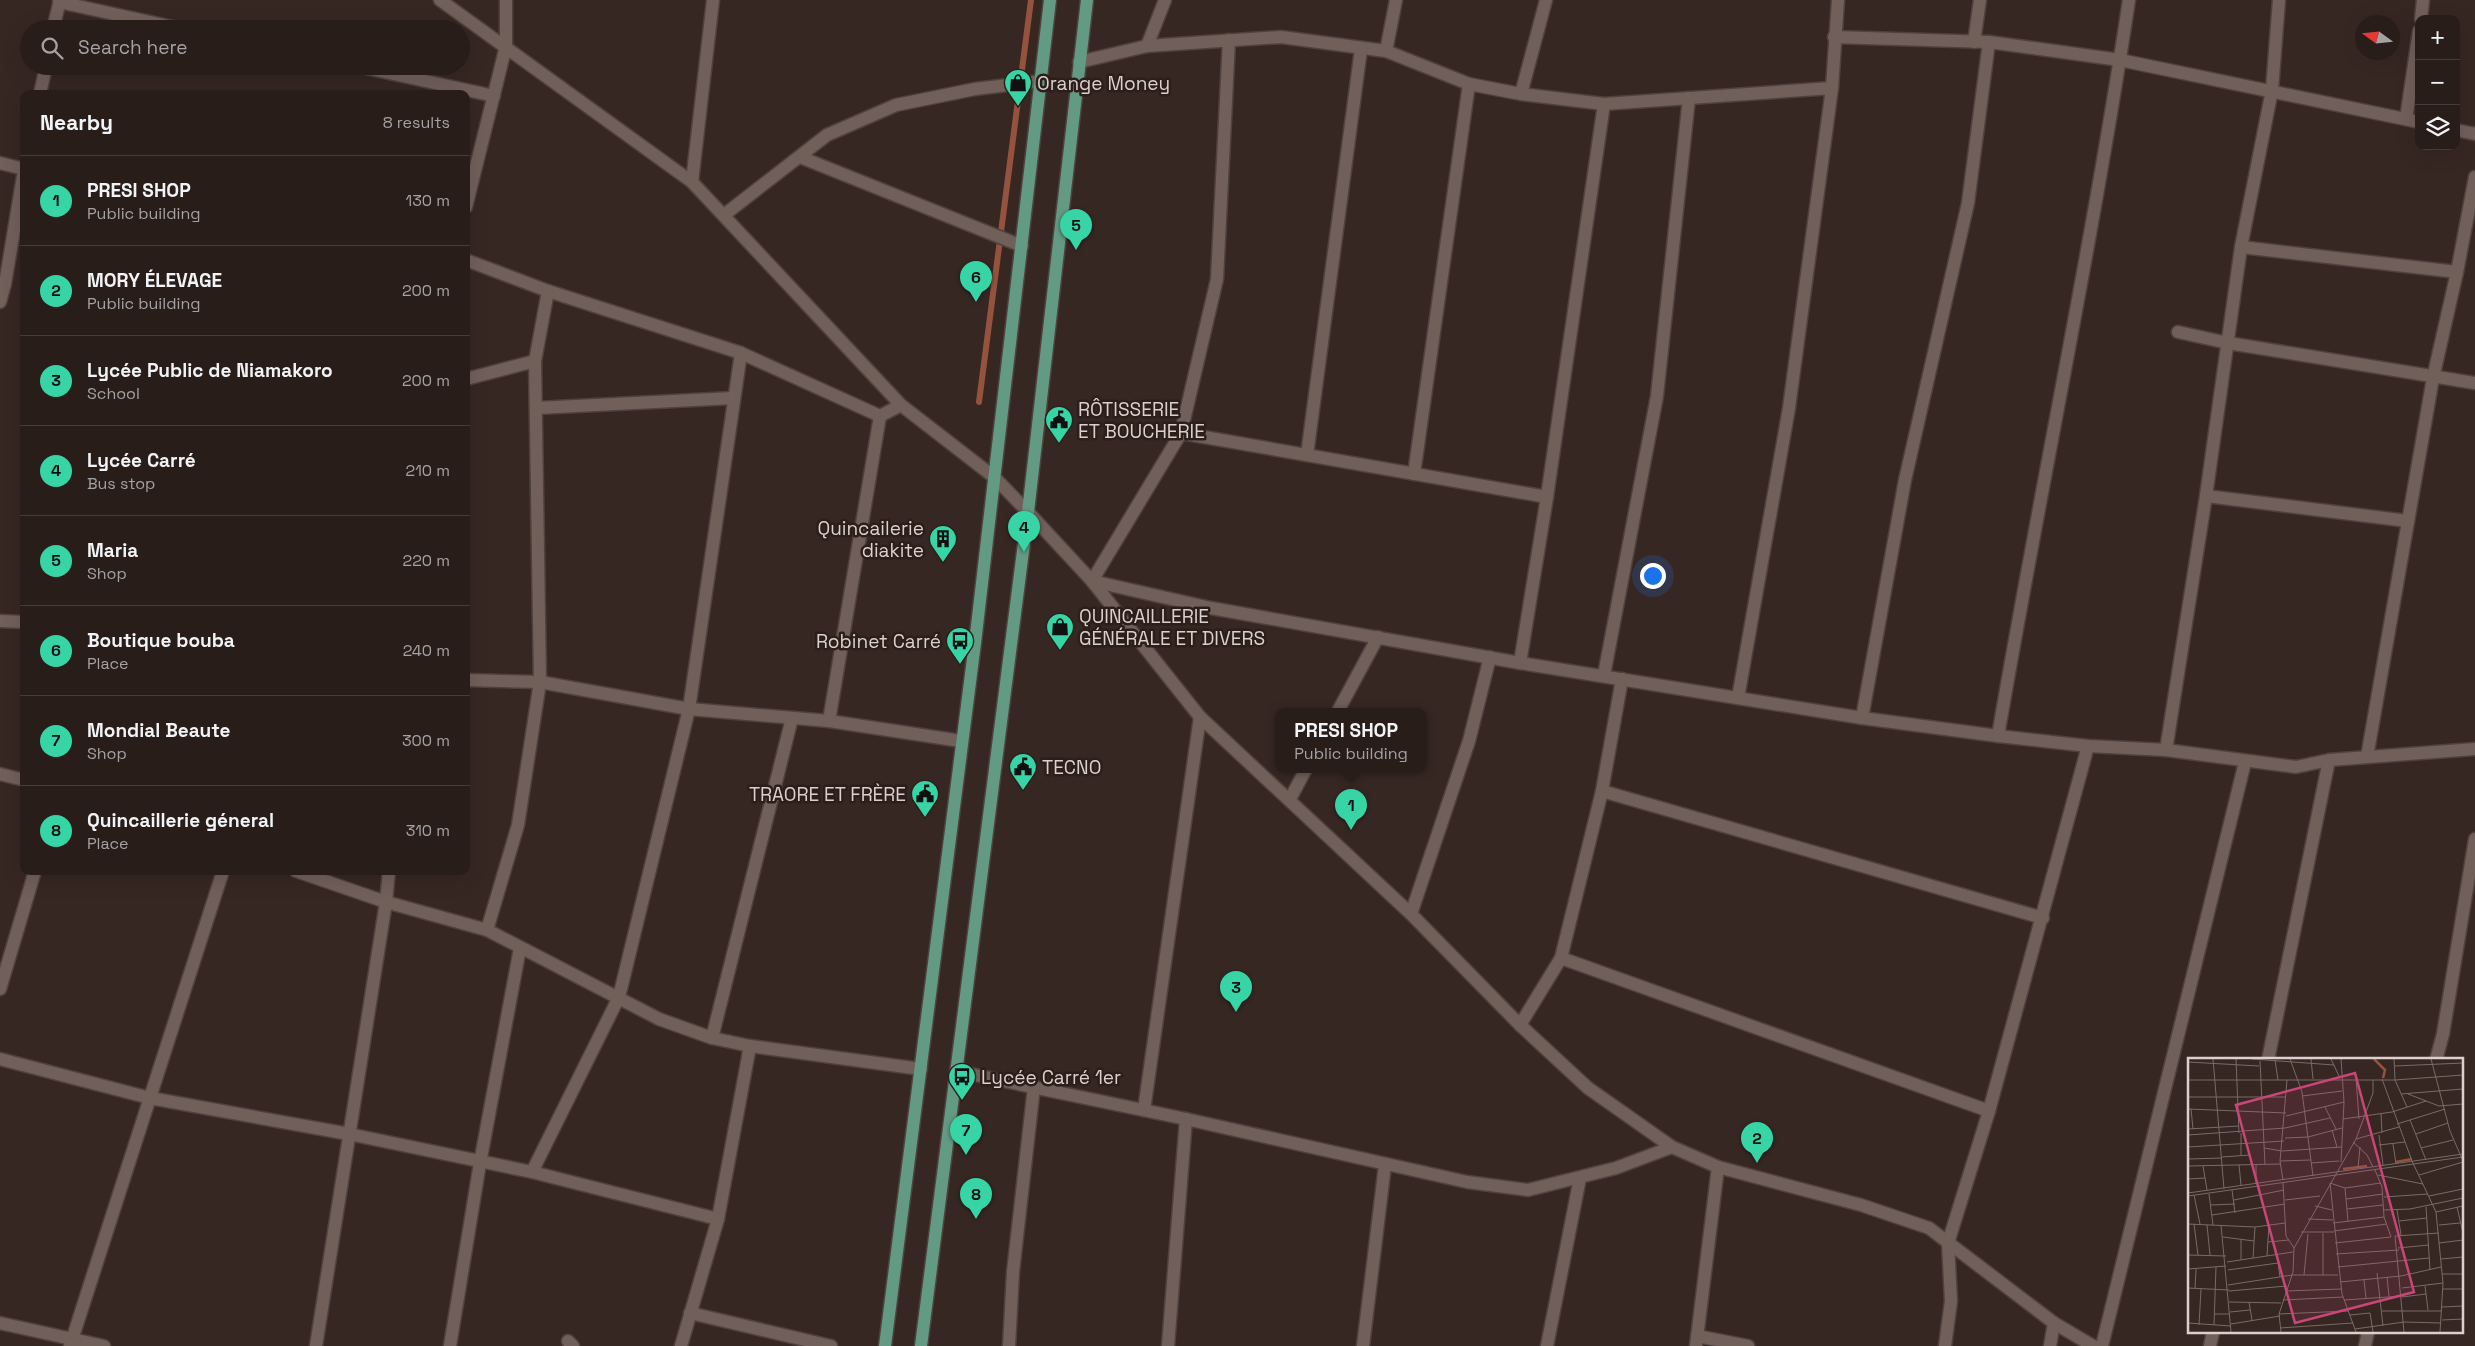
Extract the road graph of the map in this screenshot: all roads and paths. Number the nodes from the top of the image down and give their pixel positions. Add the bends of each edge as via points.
1 (440, 0) edge
2 (506, 0) edge
3 (713, 0) edge
4 (1050, 0) edge
5 (1087, 0) edge
6 (1166, 0) edge
7 (1396, 0) edge
8 (1546, 0) edge
9 (1838, 0) edge
10 (1980, 0) edge
11 (2129, 0) edge
12 (2279, 0) edge
13 (2423, 0) edge
14 (59, 1) edge
15 (2421, 15) edge
16 (56, 20) edge
17 (142, 20) edge
18 (469, 20) edge
19 (470, 21) edge
20 (1834, 37) junction
21 (1229, 40) junction
22 (1974, 42) junction
23 (1989, 42) junction
24 (506, 46) junction
25 (1147, 46) junction
26 (1361, 49) junction
27 (1386, 51) junction
28 (2415, 58) edge
29 (2120, 60) junction
30 (1079, 62) junction
31 (44, 75) edge
32 (398, 75) edge
33 (1041, 81) junction
34 (1469, 84) junction
35 (1832, 88) junction
36 (41, 90) edge
37 (467, 90) edge
38 (2272, 90) junction
39 (470, 91) edge
40 (1521, 94) junction
41 (494, 96) junction
42 (1688, 98) junction
43 (1604, 104) junction
44 (2406, 120) junction
45 (2415, 121) edge
46 (2460, 131) edge
47 (2475, 134) edge
48 (800, 157) junction
49 (0, 163) edge
50 (20, 168) edge
51 (20, 170) edge
52 (0, 174) edge
53 (2475, 177) edge
54 (692, 182) junction
55 (470, 192) edge
56 (20, 194) edge
57 (724, 214) junction
58 (1022, 246) junction
59 (2241, 246) junction
60 (470, 261) edge
61 (2457, 272) junction
62 (548, 290) junction
63 (0, 302) edge
64 (2178, 332) dead end
65 (2228, 344) junction
66 (741, 353) junction
67 (535, 361) junction
68 (470, 378) edge
69 (2433, 378) junction
70 (2475, 383) edge
71 (733, 398) junction
72 (901, 405) junction
73 (537, 408) junction
74 (880, 416) junction
75 (1181, 433) junction
76 (1307, 454) junction
77 (1414, 474) junction
78 (994, 477) junction
79 (2206, 496) junction
80 (1547, 497) junction
81 (1028, 512) junction
82 (2408, 521) junction
83 (1092, 581) junction
84 (0, 622) edge
85 (20, 622) edge
86 (1378, 637) junction
87 (1490, 657) junction
88 (1520, 663) junction
89 (1604, 675) junction
90 (470, 680) edge
91 (1622, 680) junction
92 (540, 682) junction
93 (1738, 698) junction
94 (1340, 708) edge
95 (689, 709) junction
96 (1200, 717) junction
97 (792, 718) junction
98 (1862, 718) junction
99 (829, 721) junction
100 (1998, 736) junction
101 (962, 741) junction
102 (2088, 746) junction
103 (2475, 749) edge
104 (2166, 750) junction
105 (2367, 756) junction
106 (2329, 760) junction
107 (2245, 762) junction
108 (1304, 773) edge
109 (0, 774) edge
110 (20, 779) edge
111 (1602, 791) junction
112 (1290, 799) junction
113 (2475, 839) edge
114 (34, 875) edge
115 (222, 875) edge
116 (308, 875) edge
117 (389, 875) edge
118 (386, 902) junction
119 (1411, 914) junction
120 (2043, 918) junction
121 (487, 930) junction
122 (520, 948) junction
123 (1561, 958) junction
124 (0, 989) edge
125 (618, 997) junction
126 (1520, 1024) junction
127 (712, 1038) junction
128 (750, 1046) junction
129 (2268, 1058) edge
130 (2437, 1058) edge
131 (0, 1059) edge
132 (922, 1069) junction
133 (956, 1071) junction
134 (1034, 1088) junction
135 (150, 1098) junction
136 (1144, 1110) junction
137 (1989, 1111) junction
138 (1186, 1119) junction
139 (349, 1134) junction
140 (1672, 1147) junction
141 (480, 1163) junction
142 (1385, 1165) junction
143 (1718, 1167) junction
144 (532, 1172) junction
145 (1580, 1178) junction
146 (718, 1219) junction
147 (1948, 1243) junction
148 (690, 1313) junction
149 (0, 1323) edge
150 (2054, 1323) junction
151 (1697, 1341) edge
152 (71, 1342) edge
153 (104, 1346) edge
154 (316, 1346) edge
155 (450, 1346) edge
156 (681, 1346) edge
157 (831, 1346) edge
158 (885, 1346) edge
159 (921, 1346) edge
160 (1009, 1346) edge
161 (1168, 1346) edge
162 (1363, 1346) edge
163 (1547, 1346) edge
164 (1748, 1346) edge
165 (1945, 1346) edge
166 (2050, 1346) edge
167 (2093, 1346) edge
168 (2102, 1346) edge

1 - 18 street
2 - 24 street
3 - 54 street
4 - 33 main road
5 - 30 main road
6 - 25 street
7 - 27 street
8 - 40 street
9 - 20 street
10 - 22 street
11 - 29 street
12 - 38 street
13 - 15 street
14 - 16 street
14 - 17 street
19 - 24 street
20 - 22 street
20 - 35 street
21 - 25 street
21 - 26 street via 1281,37
21 - 75 street via 1217,278
22 - 23 street
23 - 29 street
23 - 98 street via 1968,203 1905,480
24 - 41 street
24 - 54 street
25 - 30 street
26 - 27 street
26 - 76 street
27 - 34 street
28 - 44 street
29 - 38 street
29 - 100 street
30 - 81 main road
31 - 36 street
32 - 37 street
33 - 48 street via 975,89 896,105 827,136
33 - 58 main road
34 - 40 street
34 - 77 street
35 - 42 street
35 - 93 street via 1789,408
38 - 44 street
38 - 59 street
39 - 41 street
40 - 43 street
41 - 55 street
42 - 43 street
42 - 89 street via 1657,396
43 - 80 street
44 - 45 street
46 - 47 street
48 - 57 street
48 - 58 street
49 - 50 street
51 - 52 street
53 - 61 street
54 - 57 street
56 - 63 street
57 - 72 street
58 - 78 main road
59 - 61 street
59 - 65 street
60 - 62 street
61 - 69 street
62 - 66 street
62 - 67 street
64 - 65 street
65 - 69 street
65 - 79 street
66 - 71 street
66 - 74 street
67 - 68 street
67 - 73 street
69 - 70 street
69 - 82 street
71 - 73 street
71 - 95 street
72 - 74 street
72 - 78 street
73 - 92 street
74 - 99 street
75 - 76 street
75 - 83 street
76 - 77 street
77 - 80 street
78 - 81 street
78 - 101 main road
79 - 82 street
79 - 104 street
80 - 88 street
81 - 83 street
81 - 133 main road
82 - 105 street
83 - 86 street via 1211,608
83 - 96 street
84 - 85 street
86 - 87 street
86 - 94 street
87 - 88 street
87 - 119 street via 1469,741
88 - 89 street
89 - 91 street
90 - 92 street
91 - 93 street
91 - 111 street
92 - 95 street
92 - 121 street via 518,824
93 - 98 street
95 - 97 street
95 - 125 street
96 - 112 street
96 - 136 street
97 - 99 street
97 - 127 street
98 - 100 street
99 - 101 street
100 - 102 street
101 - 132 main road
102 - 104 street
102 - 120 street
103 - 105 street
104 - 107 street
105 - 106 street
106 - 107 street via 2296,767
106 - 129 street
107 - 168 street
108 - 112 street
109 - 110 street
111 - 120 street
111 - 123 street
112 - 119 street
113 - 130 street
114 - 124 street
115 - 135 street
116 - 118 street
117 - 118 street
118 - 121 street
118 - 139 street
119 - 126 street
120 - 137 street
121 - 122 street
122 - 125 street
122 - 141 street
123 - 126 street
123 - 137 street
125 - 127 street via 659,1019
125 - 144 street
126 - 140 street via 1588,1088
127 - 128 street
128 - 132 street
128 - 146 street
131 - 135 street
132 - 158 main road
133 - 134 street
133 - 159 main road
134 - 136 street
134 - 160 street via 1012,1272
135 - 139 street
135 - 152 street
136 - 138 street
137 - 147 street
138 - 142 street
138 - 161 street
139 - 141 street
139 - 154 street
140 - 143 street
140 - 145 street
141 - 144 street
141 - 155 street
142 - 145 street via 1467,1182 1528,1190
142 - 162 street
143 - 147 street via 1862,1205 1930,1228
143 - 151 street
144 - 146 street
145 - 163 street
146 - 148 street
147 - 150 street
147 - 165 street via 1951,1301
148 - 156 street
148 - 157 street
149 - 152 street
150 - 166 street
150 - 167 street
151 - 164 street
152 - 153 street

